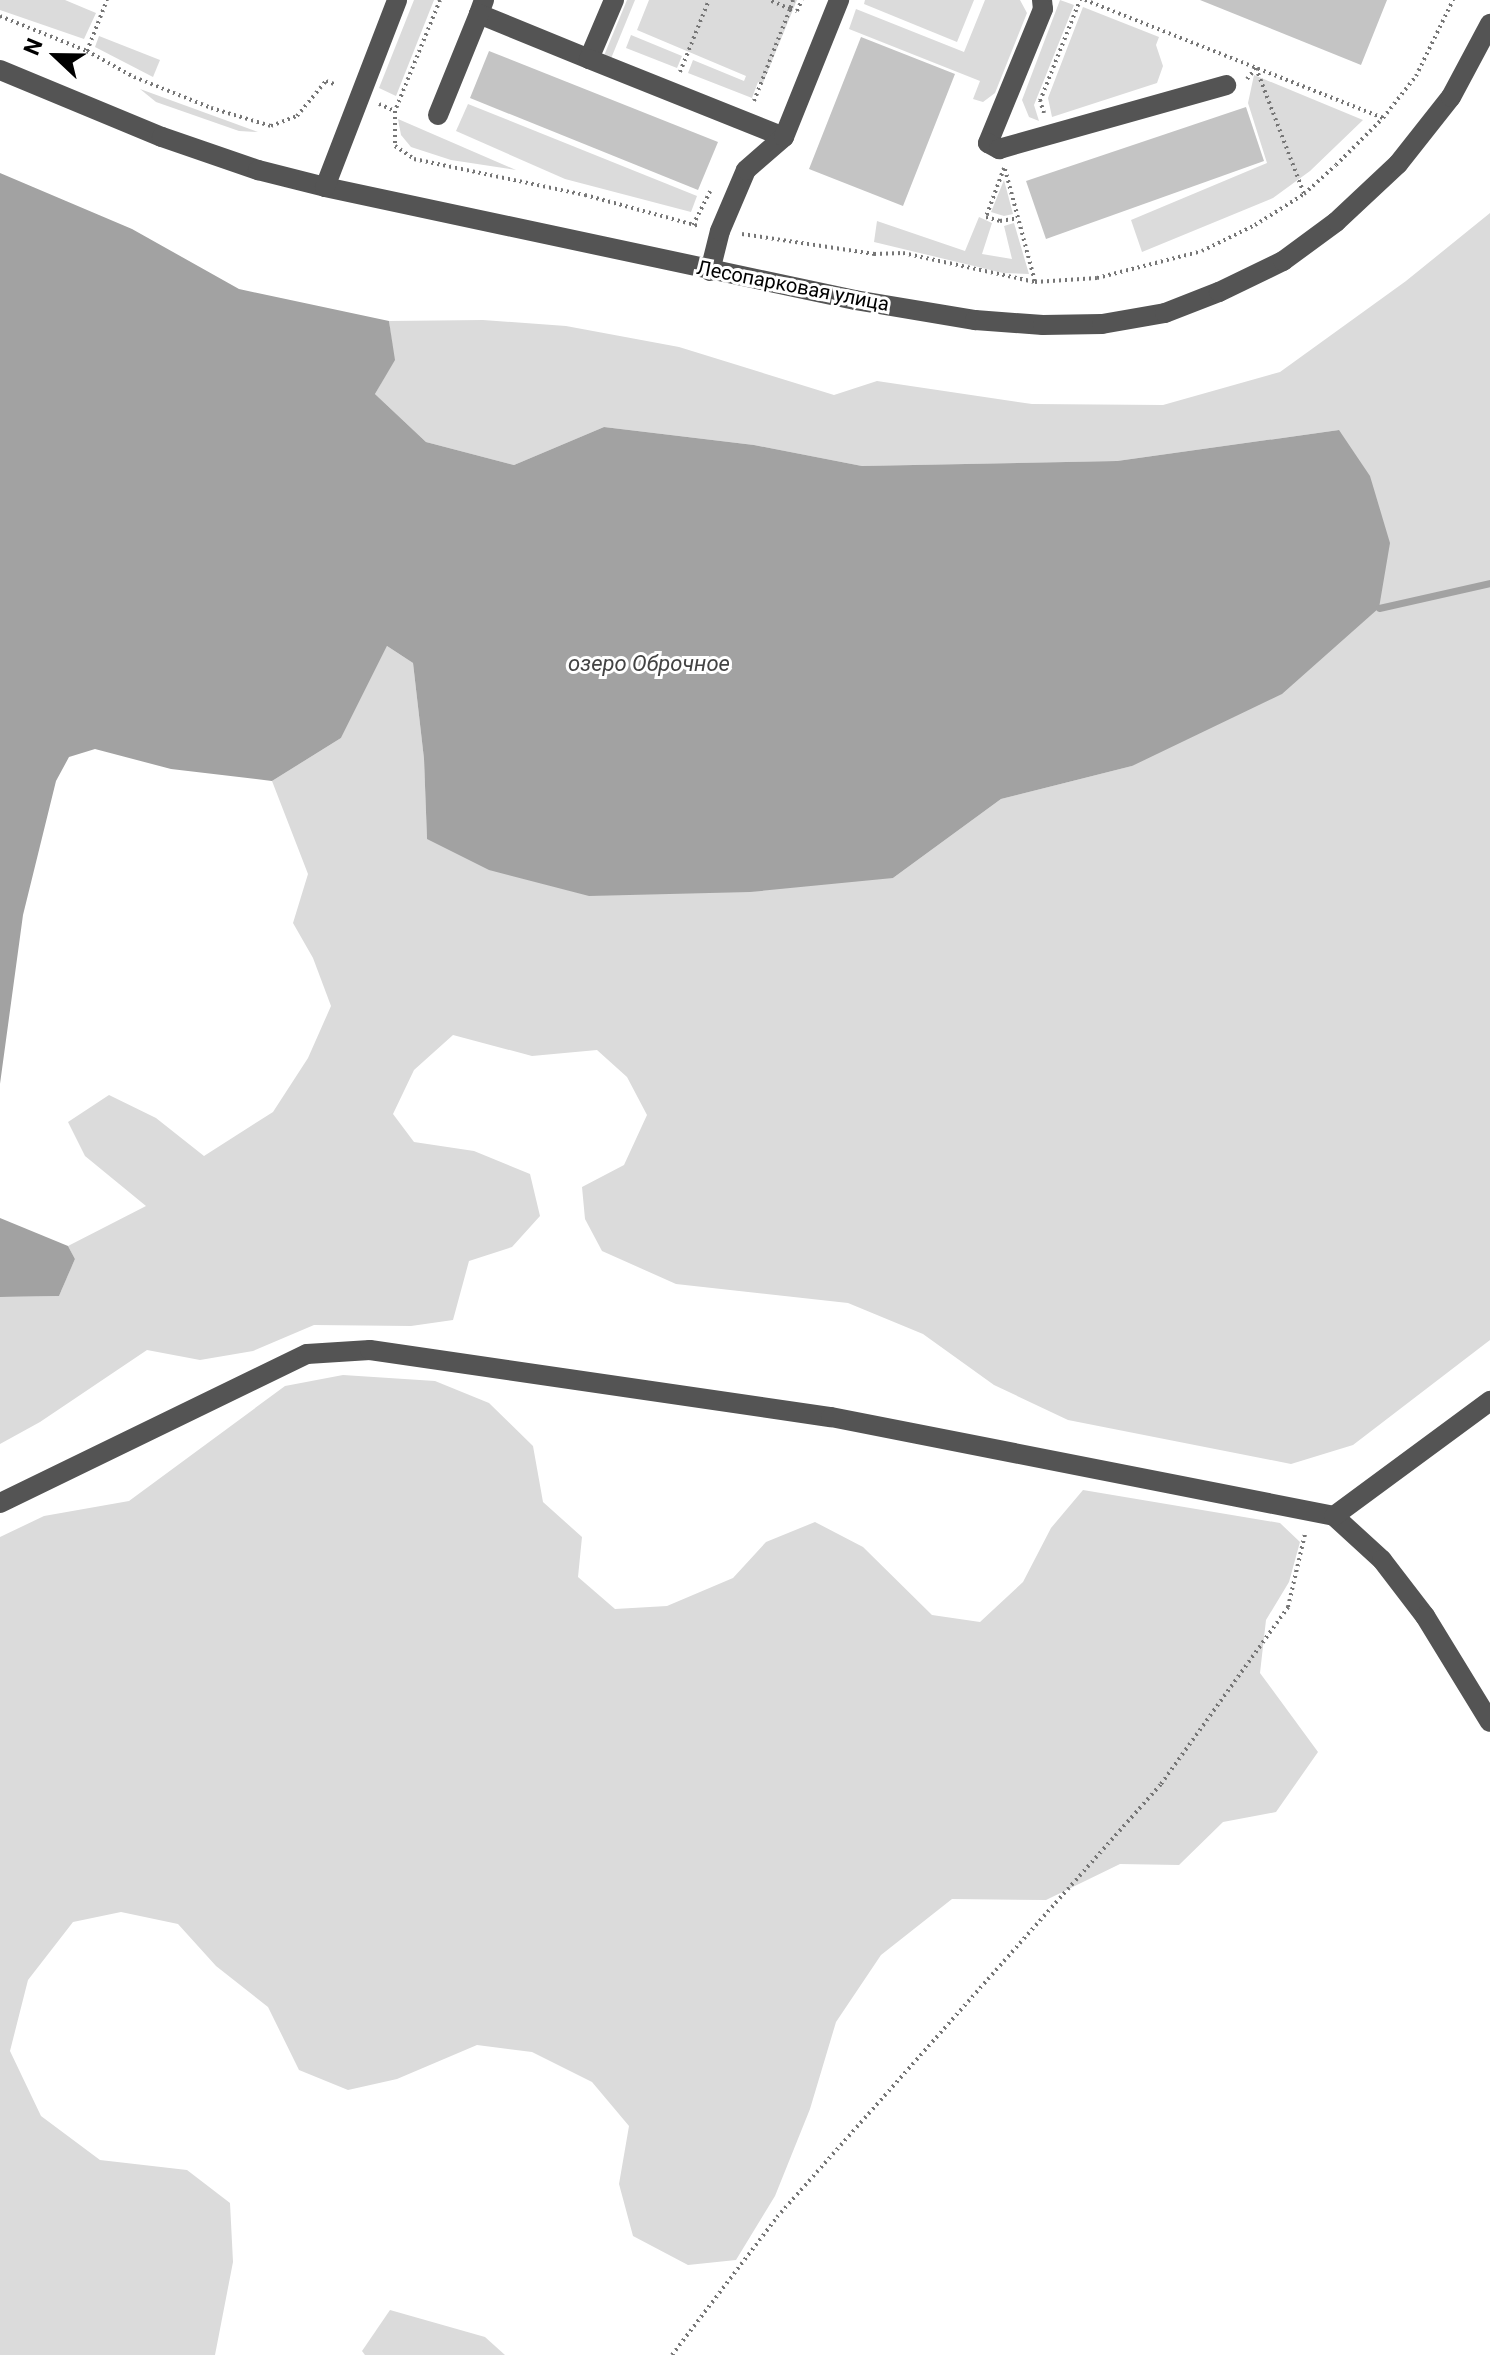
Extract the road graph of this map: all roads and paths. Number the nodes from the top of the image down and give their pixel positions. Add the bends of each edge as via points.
1 (107, 0) edge
2 (397, 0) edge
3 (440, 0) edge
4 (614, 0) edge
5 (709, 0) edge
6 (793, 0) edge
7 (802, 0) edge
8 (839, 0) edge
9 (1042, 0) edge
10 (1082, 0) edge
11 (1453, 0) edge
12 (482, 7) edge
13 (0, 16) edge
14 (1490, 24) edge
15 (87, 51) junction
16 (589, 59) junction
17 (1256, 68) junction
18 (0, 70) edge
19 (334, 84) dead end
20 (1232, 87) joint
21 (672, 92) junction
22 (377, 103) dead end
23 (395, 111) junction
24 (438, 115) dead end
25 (1383, 118) junction
26 (1050, 134) junction
27 (784, 137) junction
28 (1002, 158) junction
29 (1017, 163) dead end
30 (325, 187) junction
31 (1304, 194) junction
32 (1018, 218) junction
33 (720, 231) junction
34 (710, 271) junction
35 (1035, 282) junction
36 (1490, 1401) edge
37 (0, 1503) edge
38 (1310, 1512) junction
39 (1334, 1516) junction
40 (1490, 1722) edge
41 (672, 2355) edge

1 - 15 path
2 - 30 street
3 - 23 path
4 - 16 street
5 - 21 path
6 - 7 path via 790,9 797,11
8 - 27 street
9 - 28 street via 1043,9 988,143
10 - 17 path
10 - 26 path via 1040,101
11 - 25 path via 1416,76
12 - 16 street
12 - 24 street
13 - 15 path
14 - 34 street, Лесопарковая улица via 1451,97 1398,164 1336,222 1283,261 1165,313 1102,324 975,320
15 - 19 path via 147,83 271,126 297,116 326,81
16 - 21 street
17 - 20 path
17 - 25 path
17 - 31 path
18 - 30 street, Лесопарковая улица via 162,137
20 - 26 street
21 - 27 street
22 - 23 path
23 - 33 path via 395,146 414,159 585,195
25 - 31 path
26 - 28 street
27 - 33 street via 746,170
28 - 29 path
28 - 32 path
28 - 32 path via 986,217
30 - 34 street, Лесопарковая улица
31 - 35 path via 1202,251 1109,276
32 - 35 path
33 - 34 street
33 - 35 path via 874,254 903,253
36 - 39 street
37 - 38 street via 307,1354 370,1350 831,1417
38 - 39 street
38 - 41 path via 1288,1607 1161,1784 777,2217
39 - 40 street via 1391,1571

